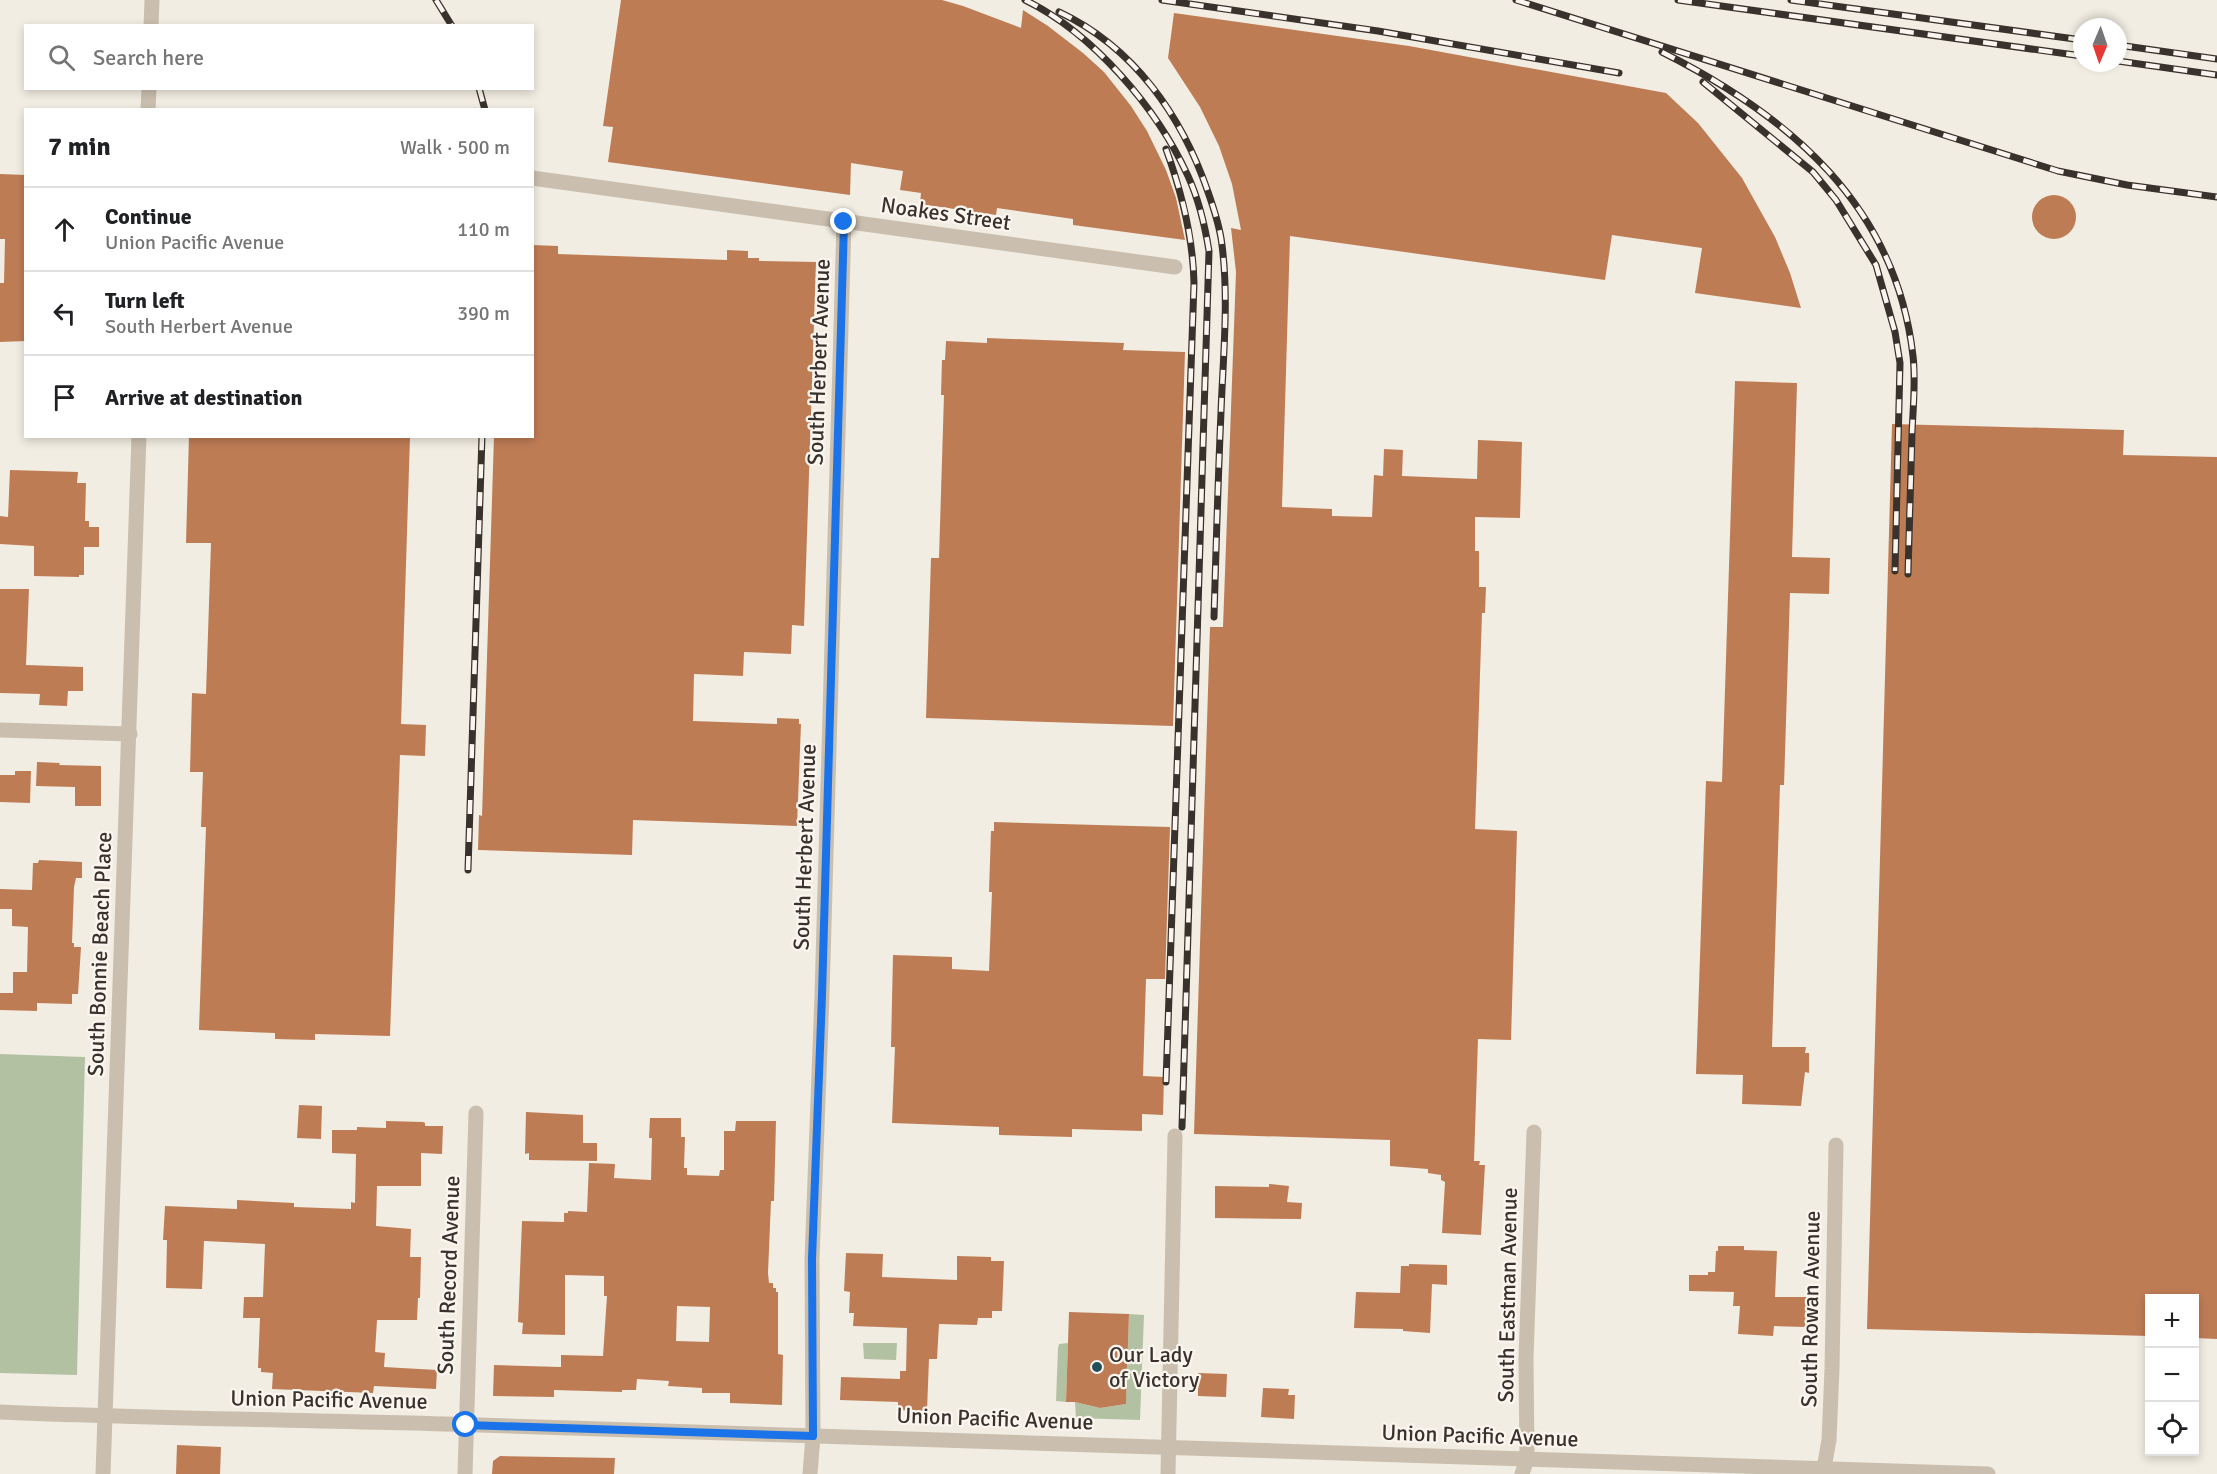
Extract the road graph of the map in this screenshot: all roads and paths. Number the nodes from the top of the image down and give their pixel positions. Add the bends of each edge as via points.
1 (152, 0) edge
2 (151, 24) edge
3 (149, 90) edge
4 (148, 108) edge
5 (534, 178) edge
6 (844, 222) junction
7 (1175, 267) dead end
8 (139, 438) edge
9 (0, 730) edge
10 (130, 734) junction
11 (476, 1113) dead end
12 (1534, 1132) dead end
13 (1175, 1136) dead end
14 (1836, 1145) dead end
15 (0, 1412) edge
16 (105, 1417) junction
17 (466, 1425) junction
18 (813, 1436) junction
19 (1170, 1447) junction
20 (1525, 1467) edge
21 (1823, 1471) edge
22 (103, 1474) edge
23 (465, 1474) edge
24 (810, 1474) edge
25 (1168, 1474) edge
26 (1533, 1474) edge
27 (1988, 1474) edge

1 - 2 street
3 - 4 street
5 - 6 street, Noakes Street
6 - 7 street, Noakes Street
6 - 18 street, South Herbert Avenue via 812,1259
8 - 10 street, South Bonnie Beach Place
9 - 10 street
10 - 16 street, South Bonnie Beach Place
11 - 17 street, South Record Avenue
12 - 20 street, South Eastman Avenue
13 - 19 street
14 - 21 street, South Rowan Avenue via 1832,1369 1829,1440
15 - 16 street, Union Pacific Avenue
16 - 17 street, Union Pacific Avenue
16 - 22 street, South Bonnie Beach Place
17 - 18 street, Union Pacific Avenue
17 - 23 street, South Record Avenue
18 - 19 street, Union Pacific Avenue
18 - 24 street, South Herbert Avenue
19 - 20 street, Union Pacific Avenue
19 - 25 street
20 - 21 street, Union Pacific Avenue
20 - 26 street, South Eastman Avenue
21 - 27 street, Union Pacific Avenue

